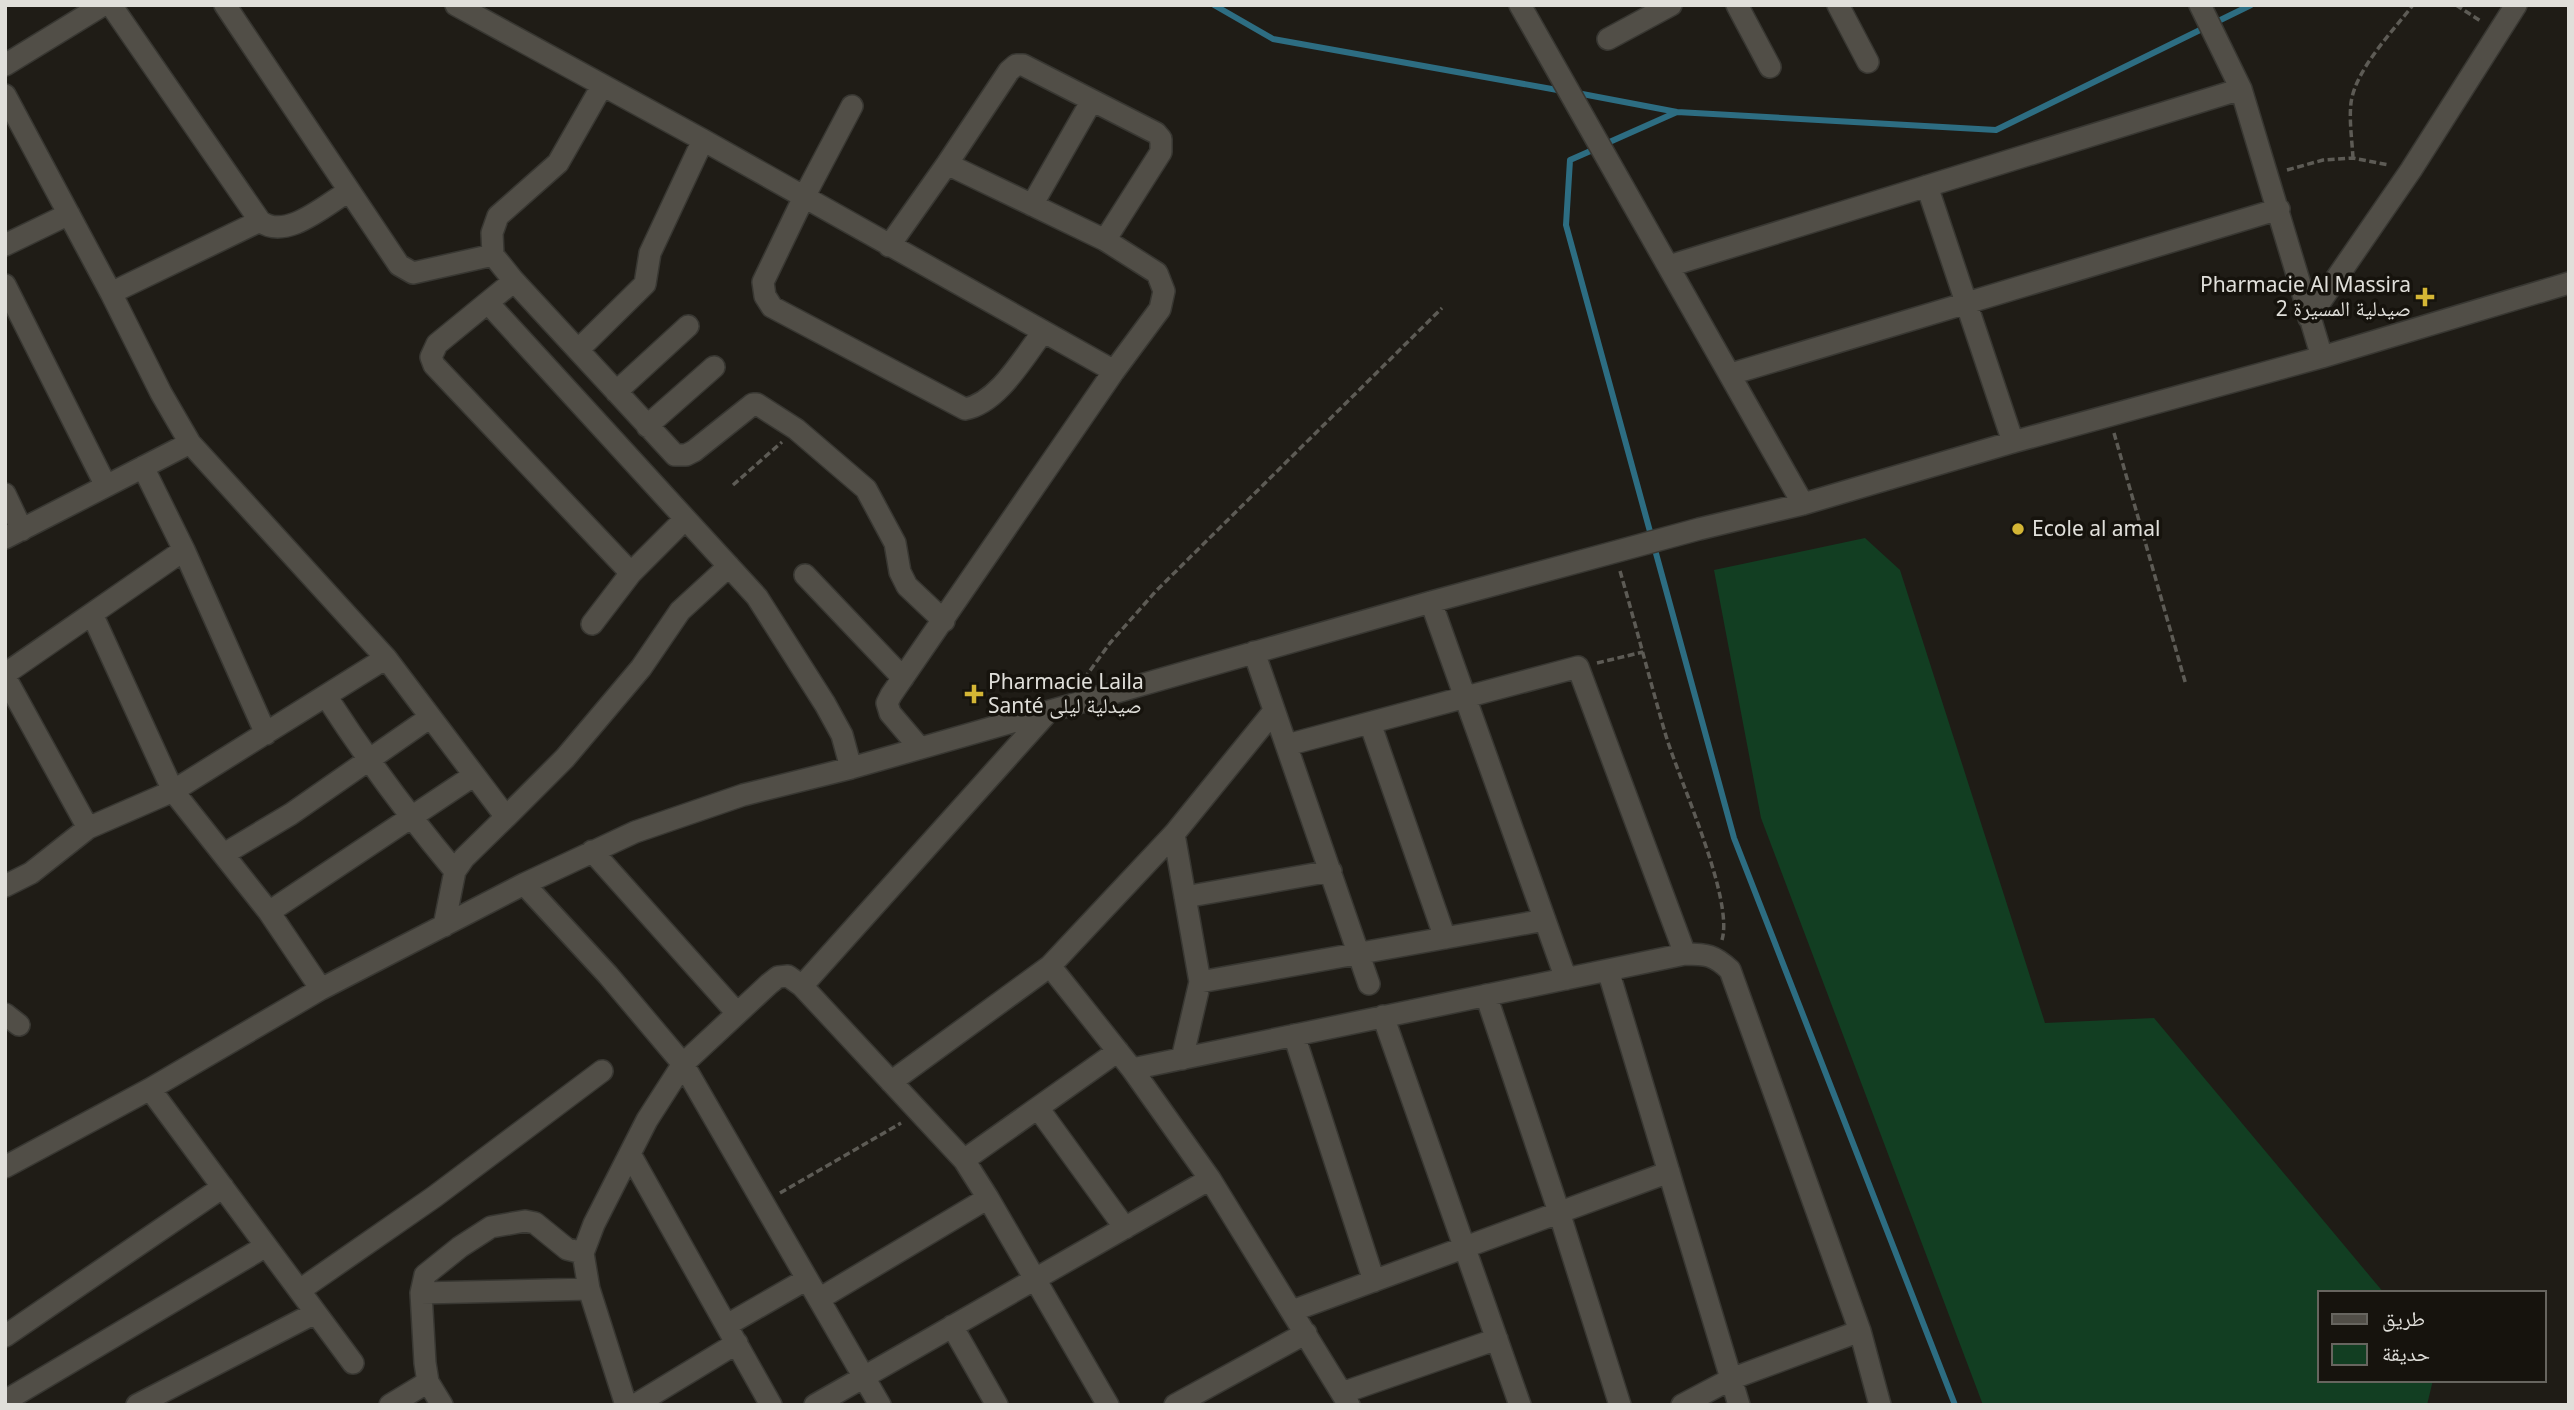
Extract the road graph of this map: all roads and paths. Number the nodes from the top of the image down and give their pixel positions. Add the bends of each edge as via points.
1 (103, 5) edge
2 (111, 5) edge
3 (225, 5) edge
4 (456, 5) edge
5 (1520, 5) edge
6 (1671, 5) edge
7 (1737, 5) edge
8 (1838, 5) edge
9 (2413, 5) edge
10 (2456, 5) edge
11 (2516, 5) edge
12 (2202, 9) edge
13 (2498, 33) junction
14 (1608, 39) dead end
15 (1868, 62) dead end
16 (5, 65) edge
17 (1770, 67) dead end
18 (602, 86) junction
19 (2242, 89) junction
20 (5, 96) edge
21 (1091, 102) junction
22 (852, 106) dead end
23 (703, 140) junction
24 (2353, 158) junction
25 (947, 164) junction
26 (2411, 170) junction
27 (2268, 174) junction
28 (1927, 186) junction
29 (349, 191) junction
30 (804, 197) junction
31 (1032, 205) junction
32 (2279, 209) junction
33 (69, 214) junction
34 (260, 222) junction
35 (1105, 240) junction
36 (5, 246) edge
37 (889, 246) junction
38 (493, 255) junction
39 (1670, 266) junction
40 (514, 281) junction
41 (2569, 283) edge
42 (5, 285) edge
43 (111, 293) junction
44 (488, 303) junction
45 (1967, 303) junction
46 (1442, 308) dead end
47 (2309, 318) junction
48 (688, 326) dead end
49 (1043, 332) junction
50 (578, 350) junction
51 (2322, 357) junction
52 (714, 367) dead end
53 (1114, 371) junction
54 (1731, 374) junction
55 (616, 392) junction
56 (2110, 417) junction
57 (647, 426) junction
58 (796, 429) junction
59 (2013, 442) junction
60 (190, 443) junction
61 (143, 467) junction
62 (733, 485) dead end
63 (106, 486) junction
64 (5, 494) edge
65 (1803, 504) junction
66 (685, 519) junction
67 (14, 534) edge
68 (184, 550) junction
69 (1626, 550) junction
70 (729, 566) junction
71 (631, 573) junction
72 (805, 575) dead end
73 (1431, 602) junction
74 (92, 614) junction
75 (944, 621) junction
76 (592, 624) dead end
77 (1254, 652) junction
78 (1643, 652) junction
79 (386, 659) junction
80 (1578, 667) junction
81 (5, 675) edge
82 (903, 678) junction
83 (2186, 685) dead end
84 (326, 696) junction
85 (1465, 697) junction
86 (1056, 709) junction
87 (1275, 711) junction
88 (429, 718) junction
89 (1370, 723) junction
90 (266, 734) junction
91 (1287, 745) junction
92 (919, 747) junction
93 (368, 760) junction
94 (851, 768) junction
95 (473, 776) junction
96 (173, 791) junction
97 (506, 817) junction
98 (410, 818) junction
99 (88, 828) junction
100 (1174, 834) junction
101 (592, 851) junction
102 (224, 854) junction
103 (455, 871) junction
104 (1331, 871) junction
105 (524, 884) junction
106 (5, 886) edge
107 (1185, 897) junction
108 (268, 912) junction
109 (1545, 920) junction
110 (444, 926) junction
111 (1445, 938) junction
112 (1360, 953) junction
113 (1685, 954) junction
114 (1717, 958) junction
115 (1050, 966) junction
116 (1608, 971) junction
117 (1566, 979) junction
118 (1200, 982) junction
119 (1369, 984) dead end
120 (802, 986) junction
121 (321, 989) junction
122 (1486, 995) junction
123 (737, 1013) junction
124 (1383, 1016) junction
125 (1294, 1035) junction
126 (1118, 1051) junction
127 (1182, 1059) junction
128 (683, 1064) junction
129 (1132, 1069) junction
130 (603, 1071) dead end
131 (891, 1082) junction
132 (150, 1090) junction
133 (1038, 1108) junction
134 (920, 1112) junction
135 (630, 1154) junction
136 (964, 1160) junction
137 (5, 1167) edge
138 (1669, 1172) junction
139 (1210, 1179) junction
140 (223, 1186) junction
141 (988, 1198) junction
142 (763, 1203) junction
143 (1559, 1212) junction
144 (1125, 1228) junction
145 (266, 1246) junction
146 (1464, 1247) junction
147 (583, 1253) junction
148 (807, 1279) junction
149 (1035, 1279) junction
150 (1374, 1280) junction
151 (589, 1289) junction
152 (300, 1290) junction
153 (421, 1293) junction
154 (819, 1299) junction
155 (1292, 1311) junction
156 (314, 1313) junction
157 (952, 1326) junction
158 (1860, 1331) junction
159 (1306, 1333) junction
160 (732, 1334) junction
161 (5, 1336) edge
162 (1497, 1339) junction
163 (353, 1363) dead end
164 (864, 1377) junction
165 (1731, 1379) junction
166 (428, 1382) junction
167 (1345, 1399) edge
168 (5, 1401) edge
169 (137, 1405) edge
170 (390, 1405) edge
171 (442, 1405) edge
172 (626, 1405) edge
173 (635, 1405) edge
174 (771, 1405) edge
175 (815, 1405) edge
176 (880, 1405) edge
177 (997, 1405) edge
178 (1108, 1405) edge
179 (1175, 1405) edge
180 (1520, 1405) edge
181 (1620, 1405) edge
182 (1682, 1405) edge
183 (1738, 1405) edge
184 (1880, 1405) edge

1 - 16 street
2 - 34 street
3 - 29 street
4 - 18 street
5 - 39 street
6 - 14 street
7 - 17 street
8 - 15 street
9 - 24 path via 2365,68 2355,89 2351,102
10 - 13 path
11 - 13 street
12 - 19 street
13 - 26 street
18 - 23 street
18 - 38 street via 558,163 498,216 492,233
19 - 27 street
19 - 28 street
20 - 33 street
21 - 25 street via 1016,65
21 - 31 street
21 - 35 street via 1156,134 1163,146
22 - 30 street
23 - 30 street
23 - 50 street via 650,253 645,284
24 - 26 path
24 - 27 path via 2323,160
25 - 31 street
25 - 37 street
26 - 47 street
27 - 32 street
28 - 39 street
28 - 45 street
29 - 34 street via 292,226 268,228
29 - 38 street via 406,270 413,273
30 - 37 street
30 - 49 street via 763,282 772,307 965,409 994,395
31 - 35 street
32 - 45 street
32 - 47 street
33 - 36 street
33 - 43 street
34 - 43 street
35 - 53 street via 1157,273 1164,291 1160,309
37 - 49 street
38 - 40 street
39 - 54 street
40 - 44 street
40 - 50 street
41 - 51 street
42 - 63 street
43 - 60 street
44 - 66 street
44 - 71 street via 437,344 430,357 434,365
45 - 54 street
45 - 59 street
46 - 86 path via 1156,591
47 - 51 street
48 - 55 street
49 - 53 street
50 - 55 street
51 - 56 street
52 - 57 street
53 - 75 street
54 - 65 street
55 - 57 street
56 - 59 street
56 - 83 path
57 - 58 street via 679,456 694,451 753,404
58 - 62 path
58 - 75 street via 866,489 895,543 907,586
59 - 65 street
60 - 61 street
60 - 79 street
61 - 63 street
61 - 68 street
63 - 67 street
64 - 67 street
65 - 69 street
66 - 70 street
66 - 71 street
68 - 74 street
68 - 90 street
69 - 73 street
69 - 78 path
70 - 94 street via 757,597 825,704 842,735
70 - 97 street via 680,611 640,668 565,758
71 - 76 street
72 - 82 street
73 - 77 street
73 - 85 street
74 - 81 street
74 - 96 street
75 - 82 street
77 - 86 street
77 - 87 street
78 - 80 path
78 - 114 path via 1719,890 1725,929
79 - 84 street
79 - 88 street
80 - 85 street
80 - 113 street
81 - 99 street
82 - 92 street via 887,704
84 - 90 street
84 - 93 street
85 - 89 street
85 - 109 street
86 - 92 street
86 - 120 street
87 - 91 street
87 - 100 street
88 - 93 street
88 - 95 street
89 - 91 street
89 - 111 street
90 - 96 street
91 - 104 street
92 - 94 street
93 - 98 street
93 - 102 street
94 - 101 street via 743,795
95 - 97 street
95 - 98 street
96 - 99 street
96 - 102 street
97 - 103 street
98 - 103 street
98 - 108 street
99 - 106 street via 31,873
100 - 107 street
100 - 115 street
101 - 105 street
101 - 123 street
102 - 108 street
103 - 110 street
104 - 107 street
104 - 112 street
105 - 110 street
105 - 128 street
107 - 118 street
108 - 121 street
109 - 111 street
109 - 117 street
110 - 121 street
111 - 112 street
112 - 118 street
112 - 119 street
113 - 114 street
113 - 116 street
114 - 158 street via 1730,970
115 - 126 street
115 - 131 street
116 - 117 street
116 - 138 street
117 - 122 street
118 - 127 street
120 - 123 street via 788,976 778,978
120 - 131 street
121 - 132 street
122 - 124 street
122 - 143 street
123 - 128 street
124 - 125 street
124 - 146 street
125 - 127 street
125 - 150 street
126 - 129 street
126 - 133 street
127 - 129 street
128 - 135 street
128 - 142 street
129 - 139 street
130 - 152 street
131 - 134 street
132 - 137 street
132 - 140 street
133 - 136 street
133 - 144 street
134 - 136 street
134 - 142 path
135 - 147 street
135 - 160 street
136 - 141 street
138 - 143 street
138 - 165 street
139 - 144 street
139 - 155 street
140 - 145 street
140 - 161 street
141 - 149 street
141 - 154 street
142 - 148 street
143 - 146 street
143 - 181 street
144 - 149 street
145 - 152 street
145 - 168 street
146 - 150 street
146 - 162 street
147 - 151 street
147 - 153 street via 558,1244 535,1223 492,1227 425,1275
148 - 154 street
148 - 160 street
149 - 157 street
149 - 178 street
150 - 155 street
151 - 153 street
151 - 172 street
152 - 156 street
153 - 166 street
154 - 164 street
155 - 159 street
156 - 163 street
156 - 169 street
157 - 164 street
157 - 177 street
158 - 165 street
158 - 184 street
159 - 167 street
159 - 179 street
160 - 173 street
160 - 174 street
162 - 167 street
162 - 180 street
164 - 175 street
164 - 176 street
165 - 182 street
165 - 183 street
166 - 170 street
166 - 171 street

